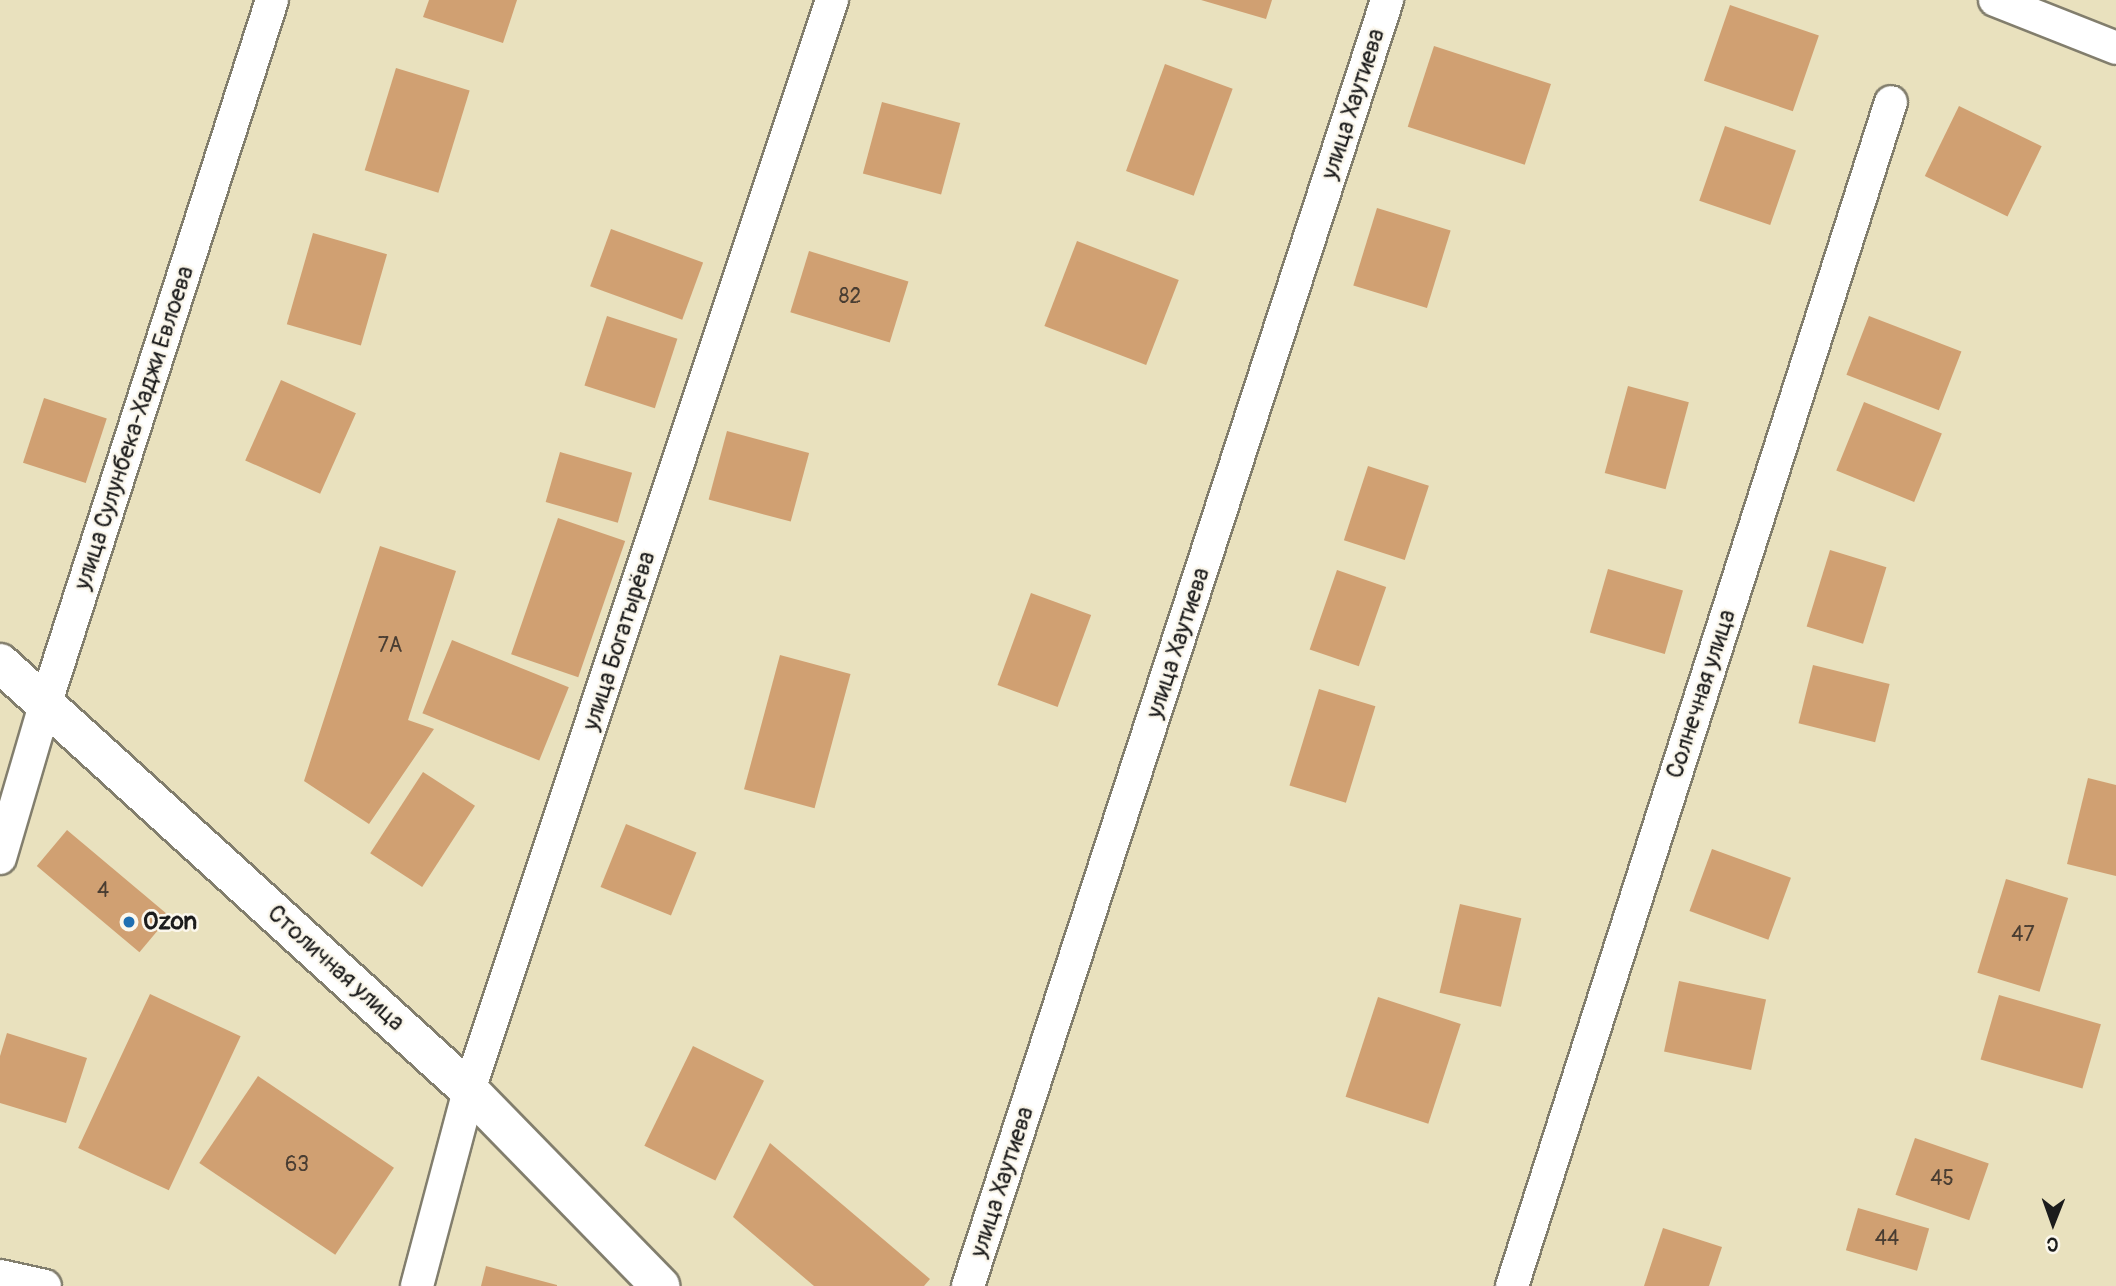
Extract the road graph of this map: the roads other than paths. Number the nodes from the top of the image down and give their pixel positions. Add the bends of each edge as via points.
1 (272, 0) edge
2 (832, 0) edge
3 (1387, 0) edge
4 (1995, 0) edge
5 (2116, 48) edge
6 (1891, 102) dead end
7 (0, 663) edge
8 (46, 702) junction
9 (0, 858) edge
10 (469, 1090) junction
11 (0, 1276) edge
12 (45, 1286) edge
13 (417, 1286) edge
14 (660, 1286) edge
15 (968, 1286) edge
16 (1512, 1286) edge

1 - 8 street, улица Сулунбека-Хаджи Евлоева
2 - 10 street, улица Богатырёва
3 - 15 street, улица Хаутиева
4 - 5 street
6 - 16 street, Солнечная улица
7 - 8 main road, Столичная улица
8 - 9 street, улица Сулунбека-Хаджи Евлоева
8 - 10 main road, Столичная улица
10 - 13 street, улица Богатырёва
10 - 14 main road, Столичная улица
11 - 12 street

